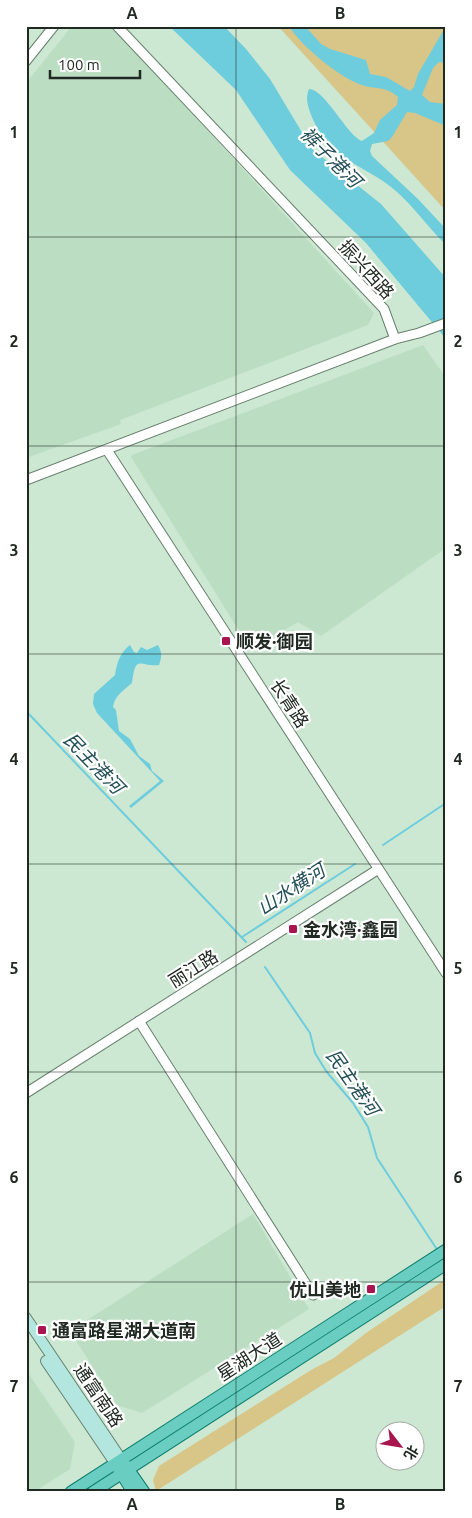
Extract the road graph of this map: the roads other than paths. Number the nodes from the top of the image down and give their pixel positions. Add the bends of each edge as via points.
1 (54, 26) edge
2 (117, 26) edge
3 (26, 61) edge
4 (446, 323) edge
5 (396, 339) junction
6 (107, 450) junction
7 (26, 480) edge
8 (377, 870) junction
9 (446, 973) edge
10 (139, 1021) junction
11 (26, 1093) edge
12 (446, 1250) edge
13 (446, 1264) edge
14 (313, 1295) dead end
15 (26, 1318) edge
16 (26, 1331) edge
17 (121, 1466) junction
18 (71, 1492) edge
19 (93, 1492) edge
20 (133, 1492) edge
21 (144, 1492) edge

1 - 3 street
2 - 5 street, 振兴西路 via 384,309
4 - 5 street
5 - 6 street
6 - 7 street
6 - 8 street, 长青路
8 - 9 street, 长青路
8 - 10 street, 丽江路
10 - 11 street, 丽江路
10 - 14 street
12 - 17 main road, 星湖大道
13 - 17 main road, 星湖大道
15 - 17 main road, 通富南路
16 - 17 main road, 通富南路
17 - 18 main road, 星湖大道
17 - 19 main road, 星湖大道
17 - 20 main road, 通富南路
17 - 21 main road, 通富南路

